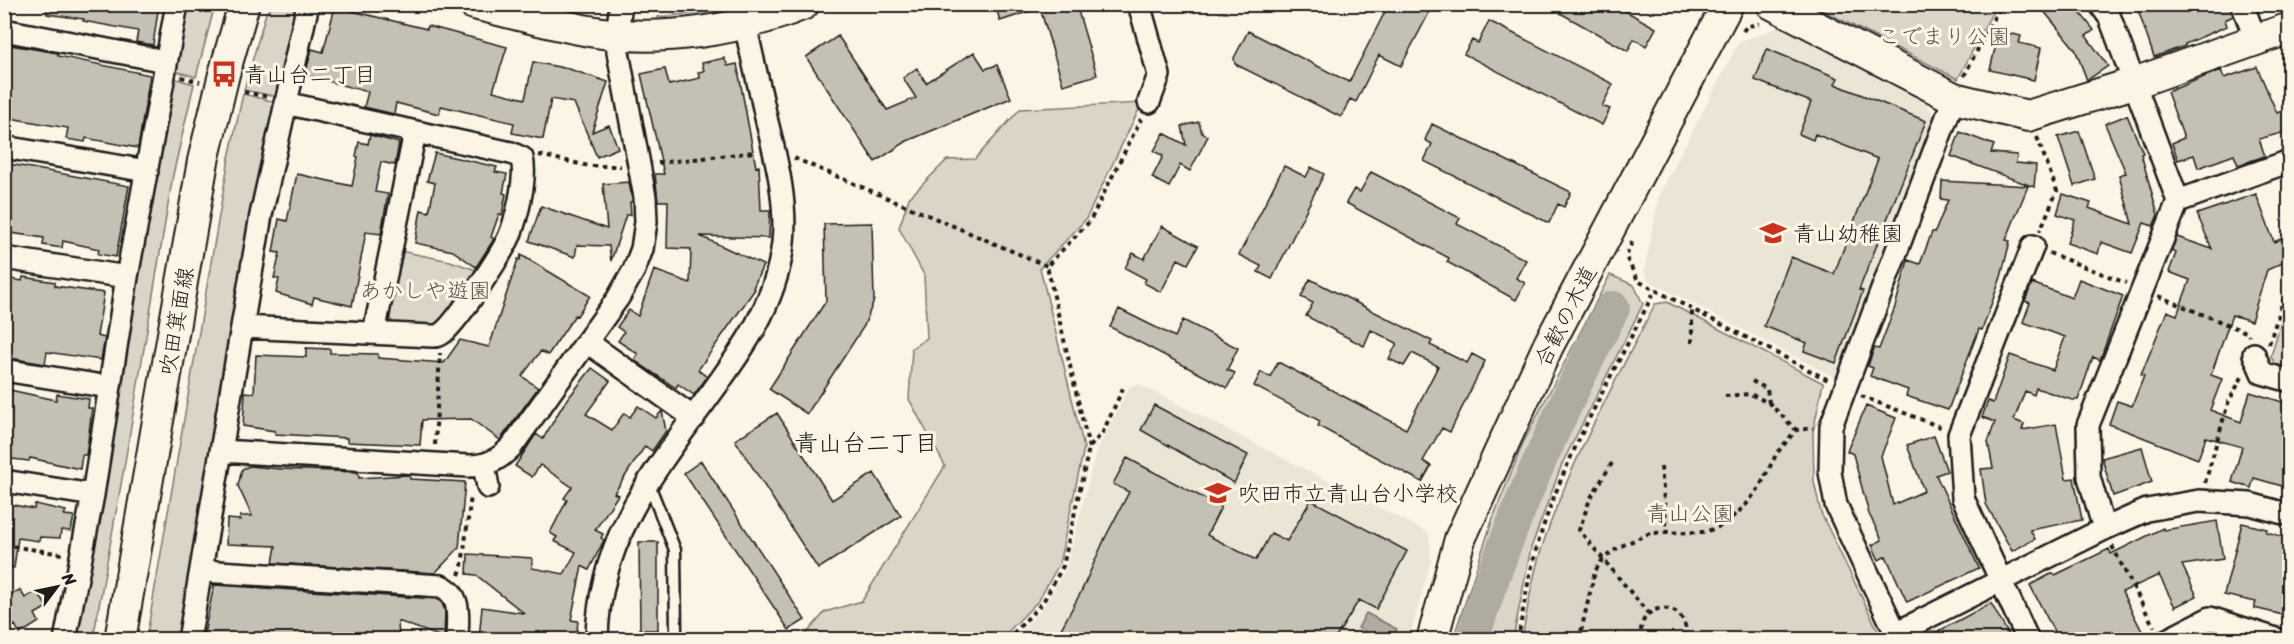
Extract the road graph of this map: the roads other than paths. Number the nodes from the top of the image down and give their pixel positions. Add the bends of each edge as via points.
1 (177, 4) edge
2 (244, 4) edge
3 (308, 4) edge
4 (474, 4) edge
5 (621, 4) edge
6 (804, 4) edge
7 (1139, 4) edge
8 (1728, 4) edge
9 (2100, 4) edge
10 (2242, 4) edge
11 (1769, 14) edge
12 (745, 24) junction
13 (2289, 28) edge
14 (4, 30) edge
15 (617, 34) junction
16 (2256, 40) junction
17 (165, 61) junction
18 (2134, 83) junction
19 (1958, 91) junction
20 (1149, 102) road end
21 (285, 103) junction
22 (415, 132) junction
23 (4, 147) edge
24 (2289, 161) edge
25 (147, 171) junction
26 (2178, 201) junction
27 (2033, 246) road end
28 (4, 258) edge
29 (128, 277) junction
30 (242, 327) junction
31 (374, 333) junction
32 (587, 342) junction
33 (2254, 354) road end
34 (4, 370) edge
35 (2289, 381) edge
36 (109, 387) junction
37 (694, 418) junction
38 (221, 451) junction
39 (478, 466) junction
40 (4, 481) edge
41 (648, 482) junction
42 (488, 487) dead end
43 (93, 495) junction
44 (2289, 515) edge
45 (2104, 529) junction
46 (202, 571) junction
47 (2000, 580) junction
48 (676, 633) dead end
49 (2162, 635) edge
50 (1897, 636) edge
51 (65, 639) edge
52 (120, 639) edge
53 (189, 639) edge
54 (457, 639) edge
55 (597, 639) edge
56 (1432, 639) edge
57 (2028, 639) edge
58 (2279, 639) edge

1 - 17 street
2 - 52 street, 吹田箕面線 via 203,161
3 - 21 street
4 - 15 street
5 - 15 street
6 - 12 street
7 - 20 street via 1159,75
8 - 56 street, 合歓の木道 via 1548,346 1460,539
9 - 18 street via 2110,18
10 - 16 street
11 - 19 street
12 - 15 street via 689,33
12 - 37 street via 784,208 783,242 770,299 756,328
13 - 16 street
14 - 17 street
15 - 32 street via 646,222 642,249 628,282
16 - 18 street
17 - 25 street
18 - 19 street via 2028,116
18 - 26 street
19 - 50 street via 1831,426 1830,472 1836,505
21 - 22 street
21 - 30 street
22 - 31 street
22 - 31 street via 522,158 523,180 506,246 454,322 441,335
23 - 25 street
24 - 26 street
25 - 29 street
26 - 45 street via 2088,425 2089,477
27 - 47 street via 1959,435 1963,498
28 - 29 street
29 - 36 street
30 - 31 street
30 - 38 street
32 - 37 street
32 - 39 street via 512,446 500,458
33 - 35 street via 2262,373
34 - 36 street
36 - 43 street
37 - 41 street
38 - 39 street
38 - 46 street
39 - 42 street
40 - 43 street
41 - 48 lane via 675,550
41 - 55 street via 611,553
43 - 51 street
44 - 45 street via 2250,504 2199,501 2147,510
45 - 47 street
46 - 53 street
46 - 54 street via 436,585 449,591 457,603
47 - 50 street
47 - 57 street
49 - 58 street via 2210,618

